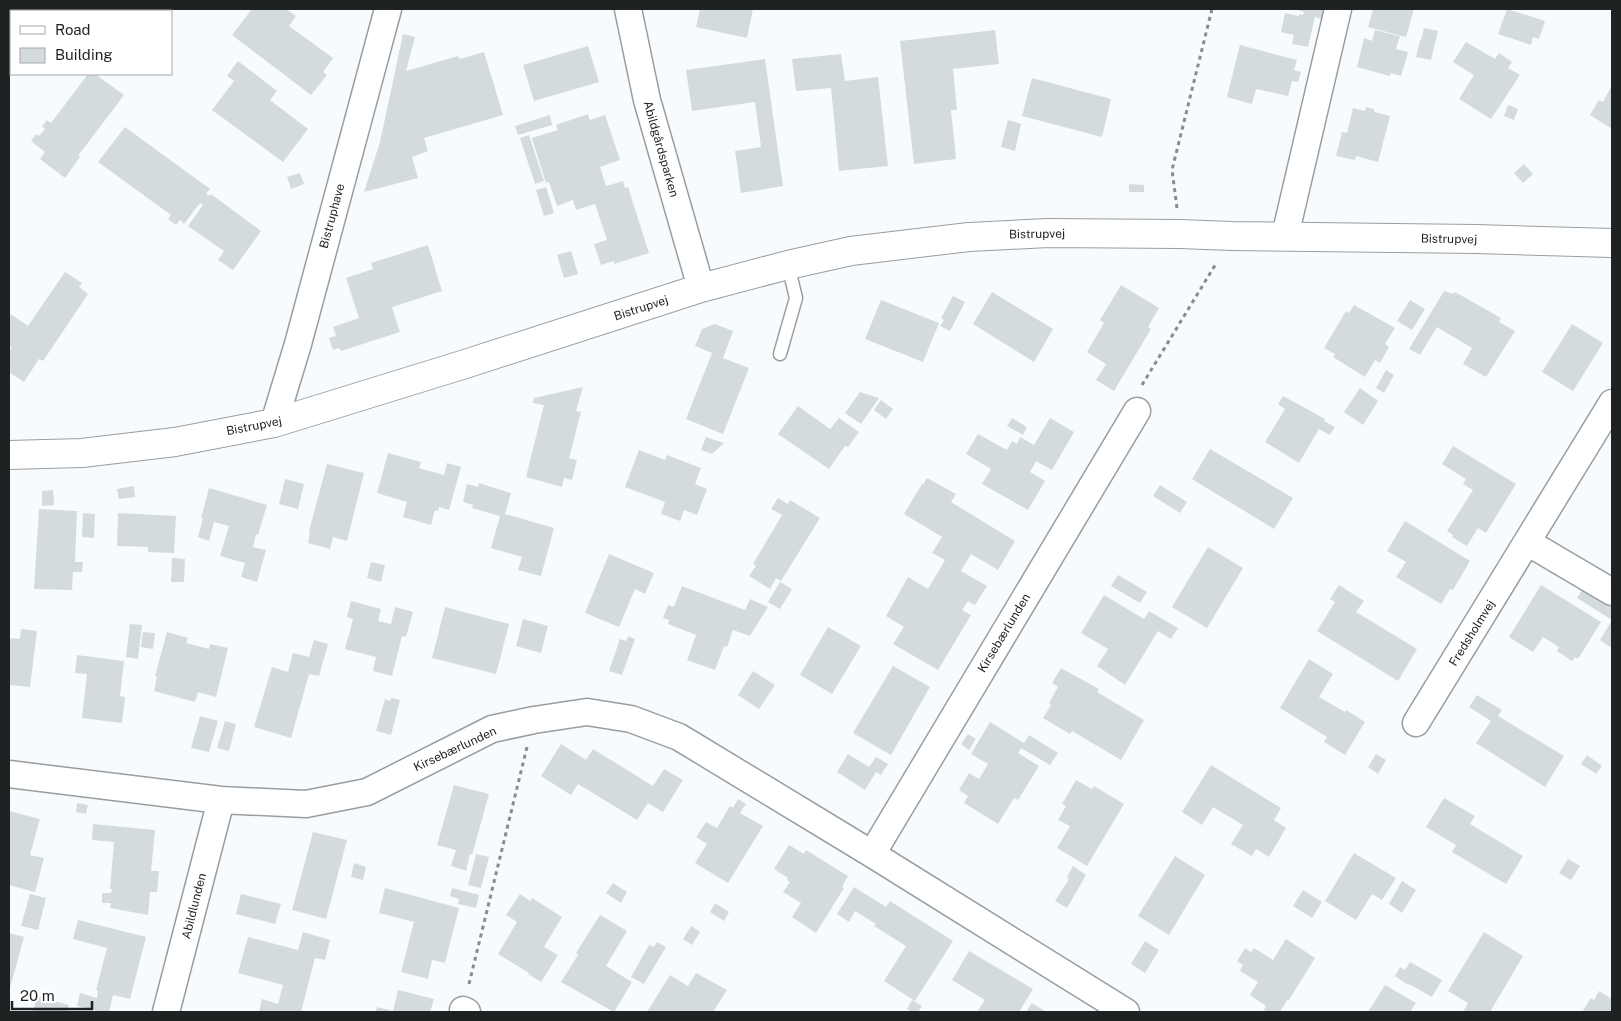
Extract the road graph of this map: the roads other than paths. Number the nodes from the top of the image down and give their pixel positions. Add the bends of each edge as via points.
1 (388, 9) edge
2 (628, 9) edge
3 (1338, 9) edge
4 (1285, 236) junction
5 (1612, 244) edge
6 (788, 265) junction
7 (701, 288) junction
8 (780, 354) dead end
9 (1612, 403) edge
10 (1137, 412) road end
11 (274, 423) junction
12 (9, 455) edge
13 (1527, 542) junction
14 (1612, 592) edge
15 (1416, 723) dead end
16 (9, 774) edge
17 (221, 800) junction
18 (872, 854) junction
19 (166, 1012) edge
20 (1126, 1012) edge

1 - 11 street, Bistruphave
2 - 7 street, Abildgårdsparken via 647,100
3 - 4 street
4 - 5 main road, Bistrupvej
4 - 6 main road, Bistrupvej via 969,236 851,251
6 - 7 main road, Bistrupvej
6 - 8 lane via 796,298
7 - 11 main road, Bistrupvej
9 - 13 street, Fredsholmvej
10 - 18 street, Kirsebærlunden
11 - 12 main road, Bistrupvej via 176,442 82,453
13 - 14 street
13 - 15 street, Fredsholmvej
16 - 17 street, Kirsebærlunden
17 - 18 street, Kirsebærlunden via 306,804 367,792 492,729 586,712 631,719 679,737
17 - 19 street, Abildlunden
18 - 20 street, Kirsebærlunden

